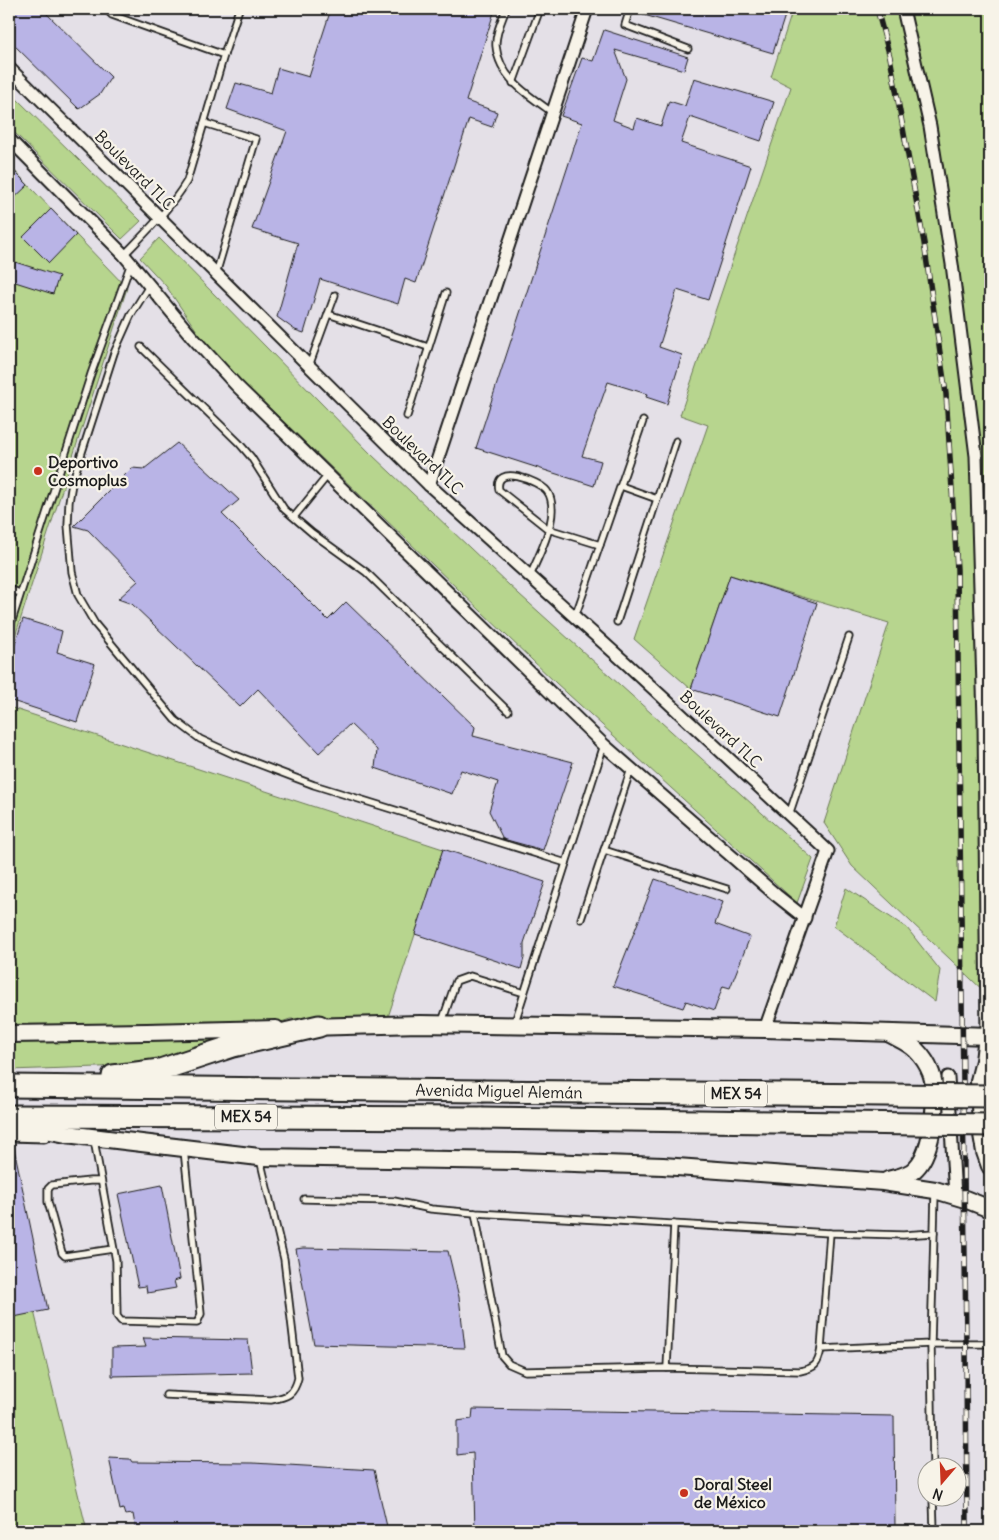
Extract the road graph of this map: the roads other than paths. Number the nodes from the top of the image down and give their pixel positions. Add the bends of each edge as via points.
1 (106, 9) edge
2 (239, 9) edge
3 (506, 9) edge
4 (540, 9) edge
5 (586, 9) edge
6 (630, 9) edge
7 (903, 9) edge
8 (688, 48) dead end
9 (224, 55) junction
10 (10, 73) edge
11 (513, 83) junction
12 (552, 112) junction
13 (204, 122) junction
14 (9, 139) edge
15 (160, 218) junction
16 (128, 259) junction
17 (216, 274) junction
18 (149, 286) junction
19 (446, 293) dead end
20 (335, 296) dead end
21 (328, 314) junction
22 (141, 347) dead end
23 (428, 347) junction
24 (309, 366) junction
25 (406, 416) dead end
26 (643, 422) dead end
27 (676, 440) dead end
28 (328, 475) junction
29 (429, 485) junction
30 (621, 486) junction
31 (657, 499) junction
32 (294, 517) junction
33 (548, 529) junction
34 (600, 545) junction
35 (530, 576) junction
36 (9, 589) edge
37 (20, 592) junction
38 (575, 617) junction
39 (617, 622) dead end
40 (9, 630) edge
41 (849, 637) dead end
42 (508, 711) dead end
43 (604, 745) junction
44 (631, 769) junction
45 (789, 815) junction
46 (604, 850) junction
47 (566, 863) junction
48 (727, 890) dead end
49 (805, 918) junction
50 (581, 919) dead end
51 (524, 993) junction
52 (442, 1025) junction
53 (319, 1026) junction
54 (513, 1026) junction
55 (765, 1029) junction
56 (886, 1032) junction
57 (9, 1034) edge
58 (989, 1036) edge
59 (948, 1077) dead end
60 (9, 1082) edge
61 (9, 1086) edge
62 (990, 1096) edge
63 (9, 1116) edge
64 (9, 1123) edge
65 (990, 1125) edge
66 (9, 1135) edge
67 (93, 1138) junction
68 (184, 1150) junction
69 (260, 1157) junction
70 (990, 1166) edge
71 (101, 1181) junction
72 (883, 1182) junction
73 (935, 1190) junction
74 (955, 1196) junction
75 (304, 1199) dead end
76 (990, 1209) edge
77 (475, 1213) junction
78 (674, 1224) junction
79 (830, 1233) junction
80 (934, 1233) junction
81 (113, 1249) junction
82 (931, 1344) junction
83 (990, 1344) edge
84 (821, 1350) junction
85 (667, 1368) junction
86 (166, 1396) dead end
87 (933, 1458) edge
88 (933, 1508) edge
89 (934, 1531) edge

1 - 9 lane
2 - 9 lane
3 - 11 lane via 496,47
4 - 11 lane
5 - 12 street
6 - 8 lane via 625,25
7 - 58 street via 932,136 976,456
9 - 13 lane
10 - 15 street, Boulevard TLC
11 - 12 lane
12 - 29 street
13 - 15 lane via 187,181
13 - 17 lane via 256,139
14 - 16 street
15 - 16 lane
15 - 17 street, Boulevard TLC
16 - 18 street
16 - 37 lane
17 - 24 street, Boulevard TLC
18 - 28 street via 214,363
18 - 47 lane via 131,315 114,353 72,483 68,525 72,572 78,595 95,624 175,720 200,739 314,785
19 - 23 lane
20 - 21 lane
21 - 23 lane
21 - 24 lane
22 - 32 lane via 239,443 284,509
23 - 25 lane
24 - 29 street, Boulevard TLC
26 - 30 lane
27 - 31 lane
28 - 32 lane
28 - 43 street
29 - 35 street, Boulevard TLC
30 - 31 lane
30 - 34 lane
31 - 39 lane
32 - 42 lane via 366,572
33 - 33 lane via 502,494 498,487 502,479 509,476 524,478 547,492 552,510
33 - 34 lane
33 - 35 lane
34 - 38 lane
35 - 38 street, Boulevard TLC
36 - 37 lane
37 - 40 lane
38 - 45 street, Boulevard TLC
41 - 45 lane
43 - 44 street
43 - 47 lane
44 - 46 lane
44 - 49 street
45 - 49 street, Boulevard TLC via 828,851
46 - 48 lane
46 - 50 lane
47 - 51 lane
49 - 55 street
51 - 52 lane via 470,976 456,981
51 - 54 lane
52 - 53 street
52 - 54 street
53 - 57 street
53 - 60 highway via 232,1046 160,1070
54 - 55 street
55 - 56 street
56 - 58 street
56 - 72 street via 911,1045 926,1064 933,1082 934,1108 930,1139 917,1168 909,1174
58 - 70 street via 979,1081 981,1129
59 - 74 street
61 - 62 highway, Avenida Miguel Alemán / MEX 54, bridge
63 - 65 highway, Avenida Miguel Alemán / MEX 54, bridge
64 - 67 street
66 - 67 street
67 - 68 street
67 - 71 lane
68 - 69 street
68 - 81 lane via 202,1314 197,1323 121,1321 117,1316
69 - 72 street via 663,1166
69 - 86 lane via 284,1259 298,1378 296,1387 288,1397 271,1400
71 - 81 lane
71 - 81 lane via 52,1185 48,1189 48,1202 62,1253 66,1256
72 - 73 street
73 - 74 street
73 - 80 lane
74 - 76 street
75 - 77 lane via 394,1201
77 - 78 lane
77 - 85 lane via 502,1356 509,1364 525,1371
78 - 79 lane
78 - 85 lane
79 - 80 lane
79 - 84 lane
80 - 82 lane
82 - 83 lane
82 - 84 lane
82 - 87 lane
84 - 85 lane via 812,1368 800,1371
88 - 89 lane

